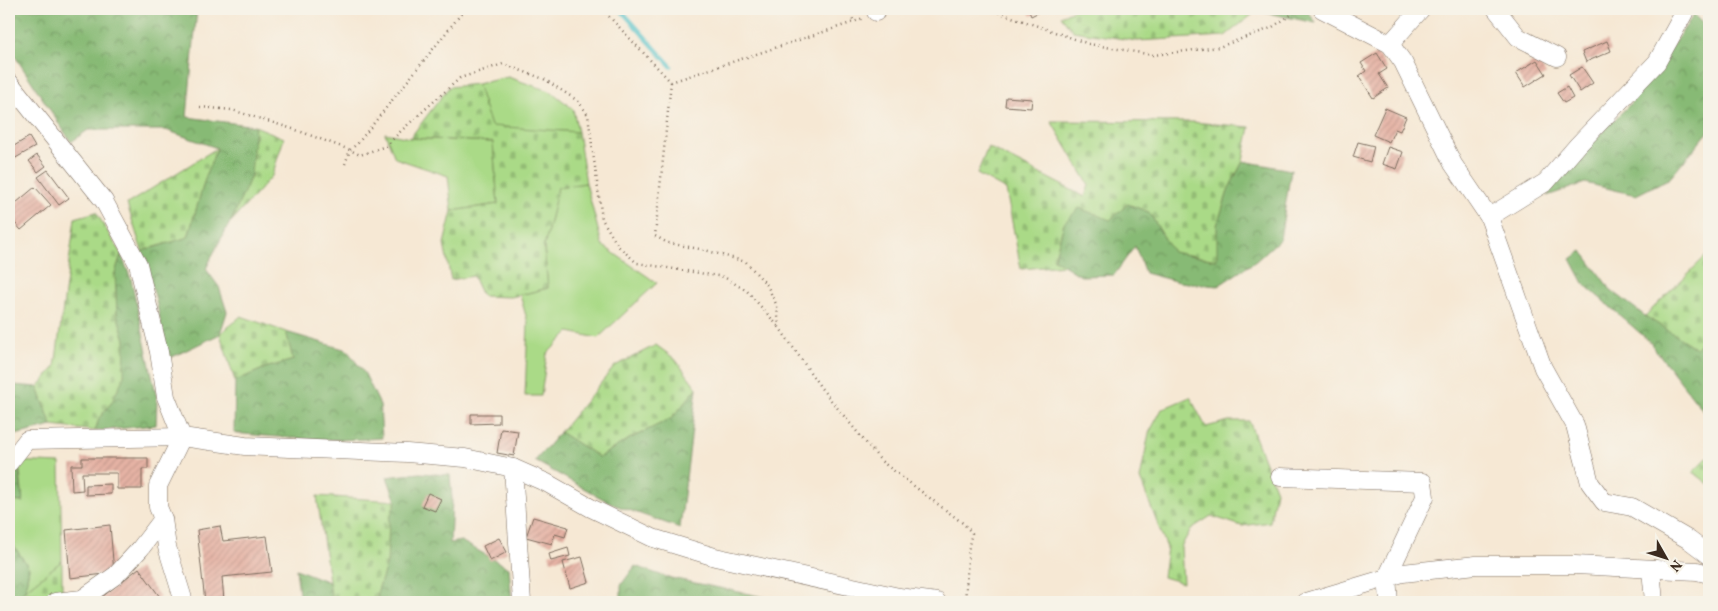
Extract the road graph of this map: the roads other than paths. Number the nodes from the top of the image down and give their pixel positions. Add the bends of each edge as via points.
1 (1322, 9) edge
2 (1422, 9) edge
3 (1496, 9) edge
4 (1684, 9) edge
5 (1390, 44) junction
6 (1557, 57) dead end
7 (9, 82) edge
8 (1489, 217) junction
9 (182, 437) junction
10 (9, 463) edge
11 (513, 468) junction
12 (1280, 476) dead end
13 (163, 519) junction
14 (1709, 555) edge
15 (1651, 569) junction
16 (1709, 574) edge
17 (1387, 577) junction
18 (61, 602) edge
19 (184, 602) edge
20 (522, 602) edge
21 (937, 602) edge
22 (1306, 602) edge
23 (1389, 602) edge
24 (1654, 602) edge

1 - 5 street
2 - 5 street
3 - 6 street via 1518,37
4 - 8 street via 1657,62 1546,182
5 - 8 street via 1403,62 1453,164
7 - 9 street via 104,202 138,264 166,397
8 - 14 street via 1543,368 1575,425 1590,483 1604,502 1632,507 1690,540
9 - 10 street via 27,440
9 - 11 street via 245,446 465,458
9 - 13 street via 158,486 158,507
11 - 20 street
11 - 21 street via 654,538 715,557 899,597
12 - 17 street via 1423,482 1424,497
13 - 18 street via 116,575 82,599
13 - 19 street via 167,547
15 - 16 street
15 - 17 street via 1476,565
15 - 24 street
17 - 22 street
17 - 23 street

